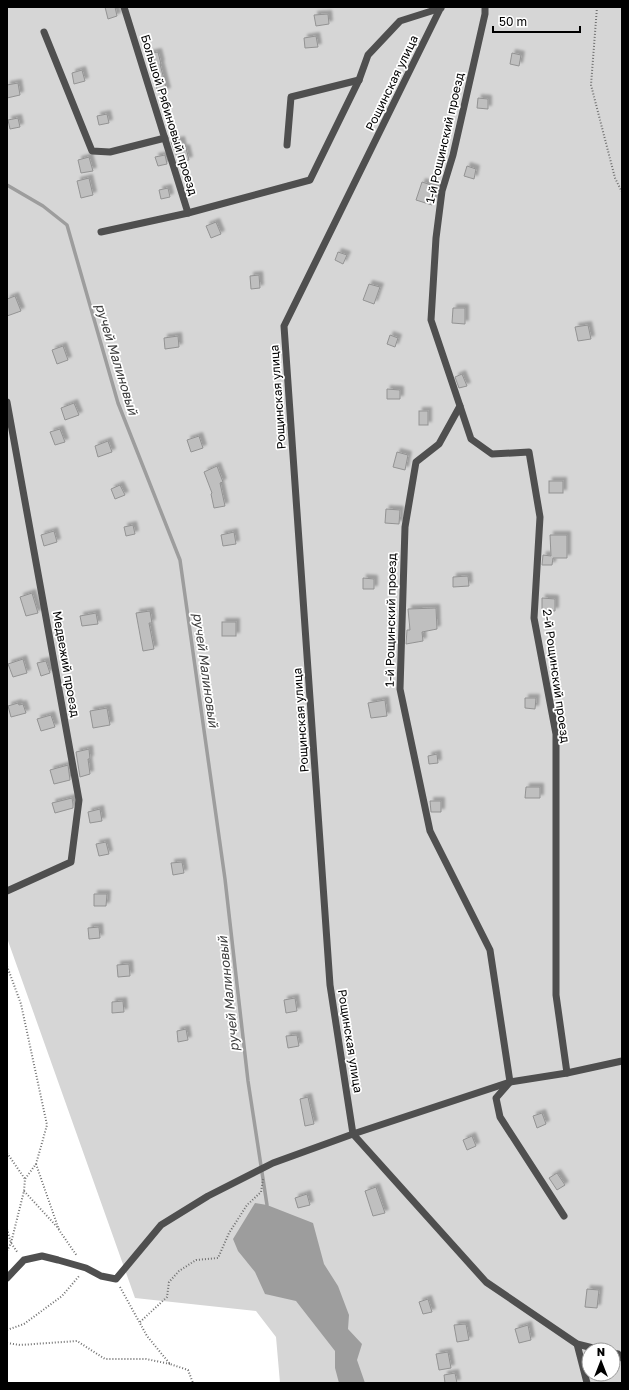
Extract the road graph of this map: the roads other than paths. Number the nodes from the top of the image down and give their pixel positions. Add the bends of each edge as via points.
1 (124, 7) edge
2 (485, 7) edge
3 (441, 8) edge
4 (44, 32) dead end
5 (359, 80) junction
6 (165, 138) junction
7 (286, 144) dead end
8 (188, 213) junction
9 (101, 232) dead end
10 (7, 402) edge
11 (460, 406) junction
12 (7, 891) edge
13 (622, 1061) edge
14 (567, 1073) junction
15 (510, 1082) junction
16 (353, 1134) junction
17 (564, 1216) dead end
18 (7, 1278) edge
19 (577, 1344) junction
20 (581, 1345) edge
21 (587, 1383) edge

1 - 6 lane, Большой Рябиновый проезд
2 - 11 lane, 1-й Рощинский проезд via 454,155 442,191 436,238 431,320
3 - 5 lane, Большой Рябиновый проезд via 400,21 368,55
3 - 16 lane, Рощинская улица via 284,326 330,985
4 - 6 lane via 92,151 110,152
5 - 7 lane via 291,96
5 - 8 lane, Большой Рябиновый проезд via 310,180
6 - 8 lane, Большой Рябиновый проезд
8 - 9 lane
10 - 12 lane, Медвежий проезд via 79,800 71,862
11 - 14 lane, 2-й Рощинский проезд via 471,439 492,454 529,452 539,510 534,618 556,734 556,995
11 - 15 lane, 1-й Рощинский проезд via 439,444 416,462 405,527 400,688 430,832 490,950
13 - 14 lane
14 - 15 lane
15 - 16 lane
15 - 17 lane via 496,1098 500,1117
16 - 18 lane via 273,1163 208,1196 161,1225 116,1279 42,1256 24,1260
16 - 19 lane via 486,1282
19 - 20 lane
19 - 21 lane

